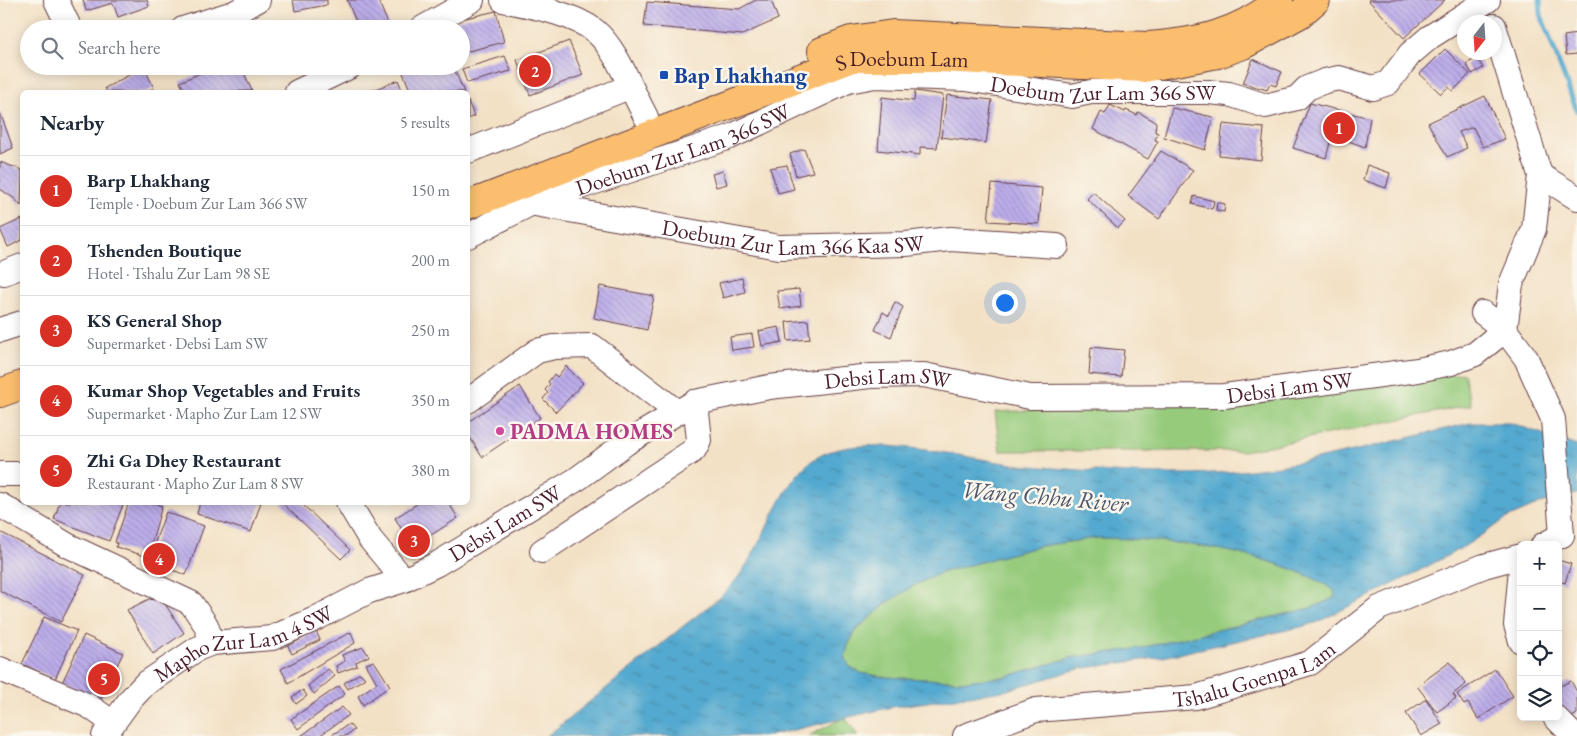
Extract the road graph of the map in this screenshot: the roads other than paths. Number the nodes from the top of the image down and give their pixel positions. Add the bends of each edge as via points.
1 (56, 0) edge
2 (258, 0) edge
3 (472, 0) edge
4 (503, 0) edge
5 (1279, 0) edge
6 (1316, 0) edge
7 (1491, 12) edge
8 (66, 20) edge
9 (212, 20) edge
10 (437, 20) edge
11 (1145, 57) junction
12 (332, 75) edge
13 (629, 87) junction
14 (301, 90) edge
15 (646, 117) junction
16 (470, 150) edge
17 (1540, 176) junction
18 (470, 184) edge
19 (1577, 198) edge
20 (532, 203) junction
21 (470, 204) edge
22 (470, 235) edge
23 (1057, 246) dead end
24 (1483, 313) dead end
25 (20, 324) edge
26 (0, 330) edge
27 (1505, 330) junction
28 (20, 367) edge
29 (0, 373) edge
30 (20, 386) edge
31 (0, 393) edge
32 (470, 400) edge
33 (686, 407) junction
34 (0, 474) edge
35 (20, 474) edge
36 (0, 505) edge
37 (350, 505) edge
38 (1561, 536) edge
39 (542, 551) dead end
40 (1517, 557) edge
41 (404, 580) junction
42 (1519, 586) edge
43 (1518, 631) edge
44 (212, 643) junction
45 (0, 669) edge
46 (1559, 721) edge
47 (108, 729) edge
48 (965, 736) edge
49 (1574, 736) edge

1 - 8 street
2 - 9 street
3 - 10 street
4 - 13 street via 558,14 595,31 609,48
5 - 11 highway, S Doebum Lam via 1260,16 1234,30 1179,44
6 - 11 highway, S Doebum Lam via 1300,14 1218,54
7 - 17 street
7 - 20 street, Doebum Zur Lam 366 SW via 1430,37 1410,54 1388,83 1374,88 1339,78 1307,88 1297,98 1266,106 1229,94 1208,92 1091,92 1072,96 966,79 875,76 848,81 730,137
11 - 15 highway, S Doebum Lam via 911,34 859,38
11 - 21 highway, S Doebum Lam via 852,58
12 - 14 street
13 - 15 street
13 - 16 street
15 - 18 highway, S Doebum Lam
17 - 19 street
17 - 27 street via 1534,229 1512,284
20 - 22 street, Doebum Zur Lam 366 SW
20 - 23 street, Doebum Zur Lam 366 Kaa SW via 779,247 906,244 950,239
24 - 27 street
25 - 26 street
27 - 33 street, Debsi Lam SW via 1475,354 1451,363 1224,396 1030,398 924,376 880,376 769,387
27 - 38 street via 1526,358 1553,419
28 - 29 highway
30 - 31 highway
32 - 33 street via 537,351 592,346
33 - 39 street via 699,440 694,450
33 - 41 street, Debsi Lam SW via 626,442 543,500 437,564
34 - 35 street
36 - 44 street via 67,545 190,603 206,625
37 - 41 street via 370,539
40 - 48 street, Tshalu Goenpa Lam via 1484,566 1379,608 1310,662 1196,697 1036,710
41 - 44 street, Mapho Zur Lam 4 SW via 369,591 272,638
42 - 43 street
44 - 47 street, Mapho Zur Lam 4 SW via 197,649 145,684
45 - 47 street via 89,706
46 - 49 street

